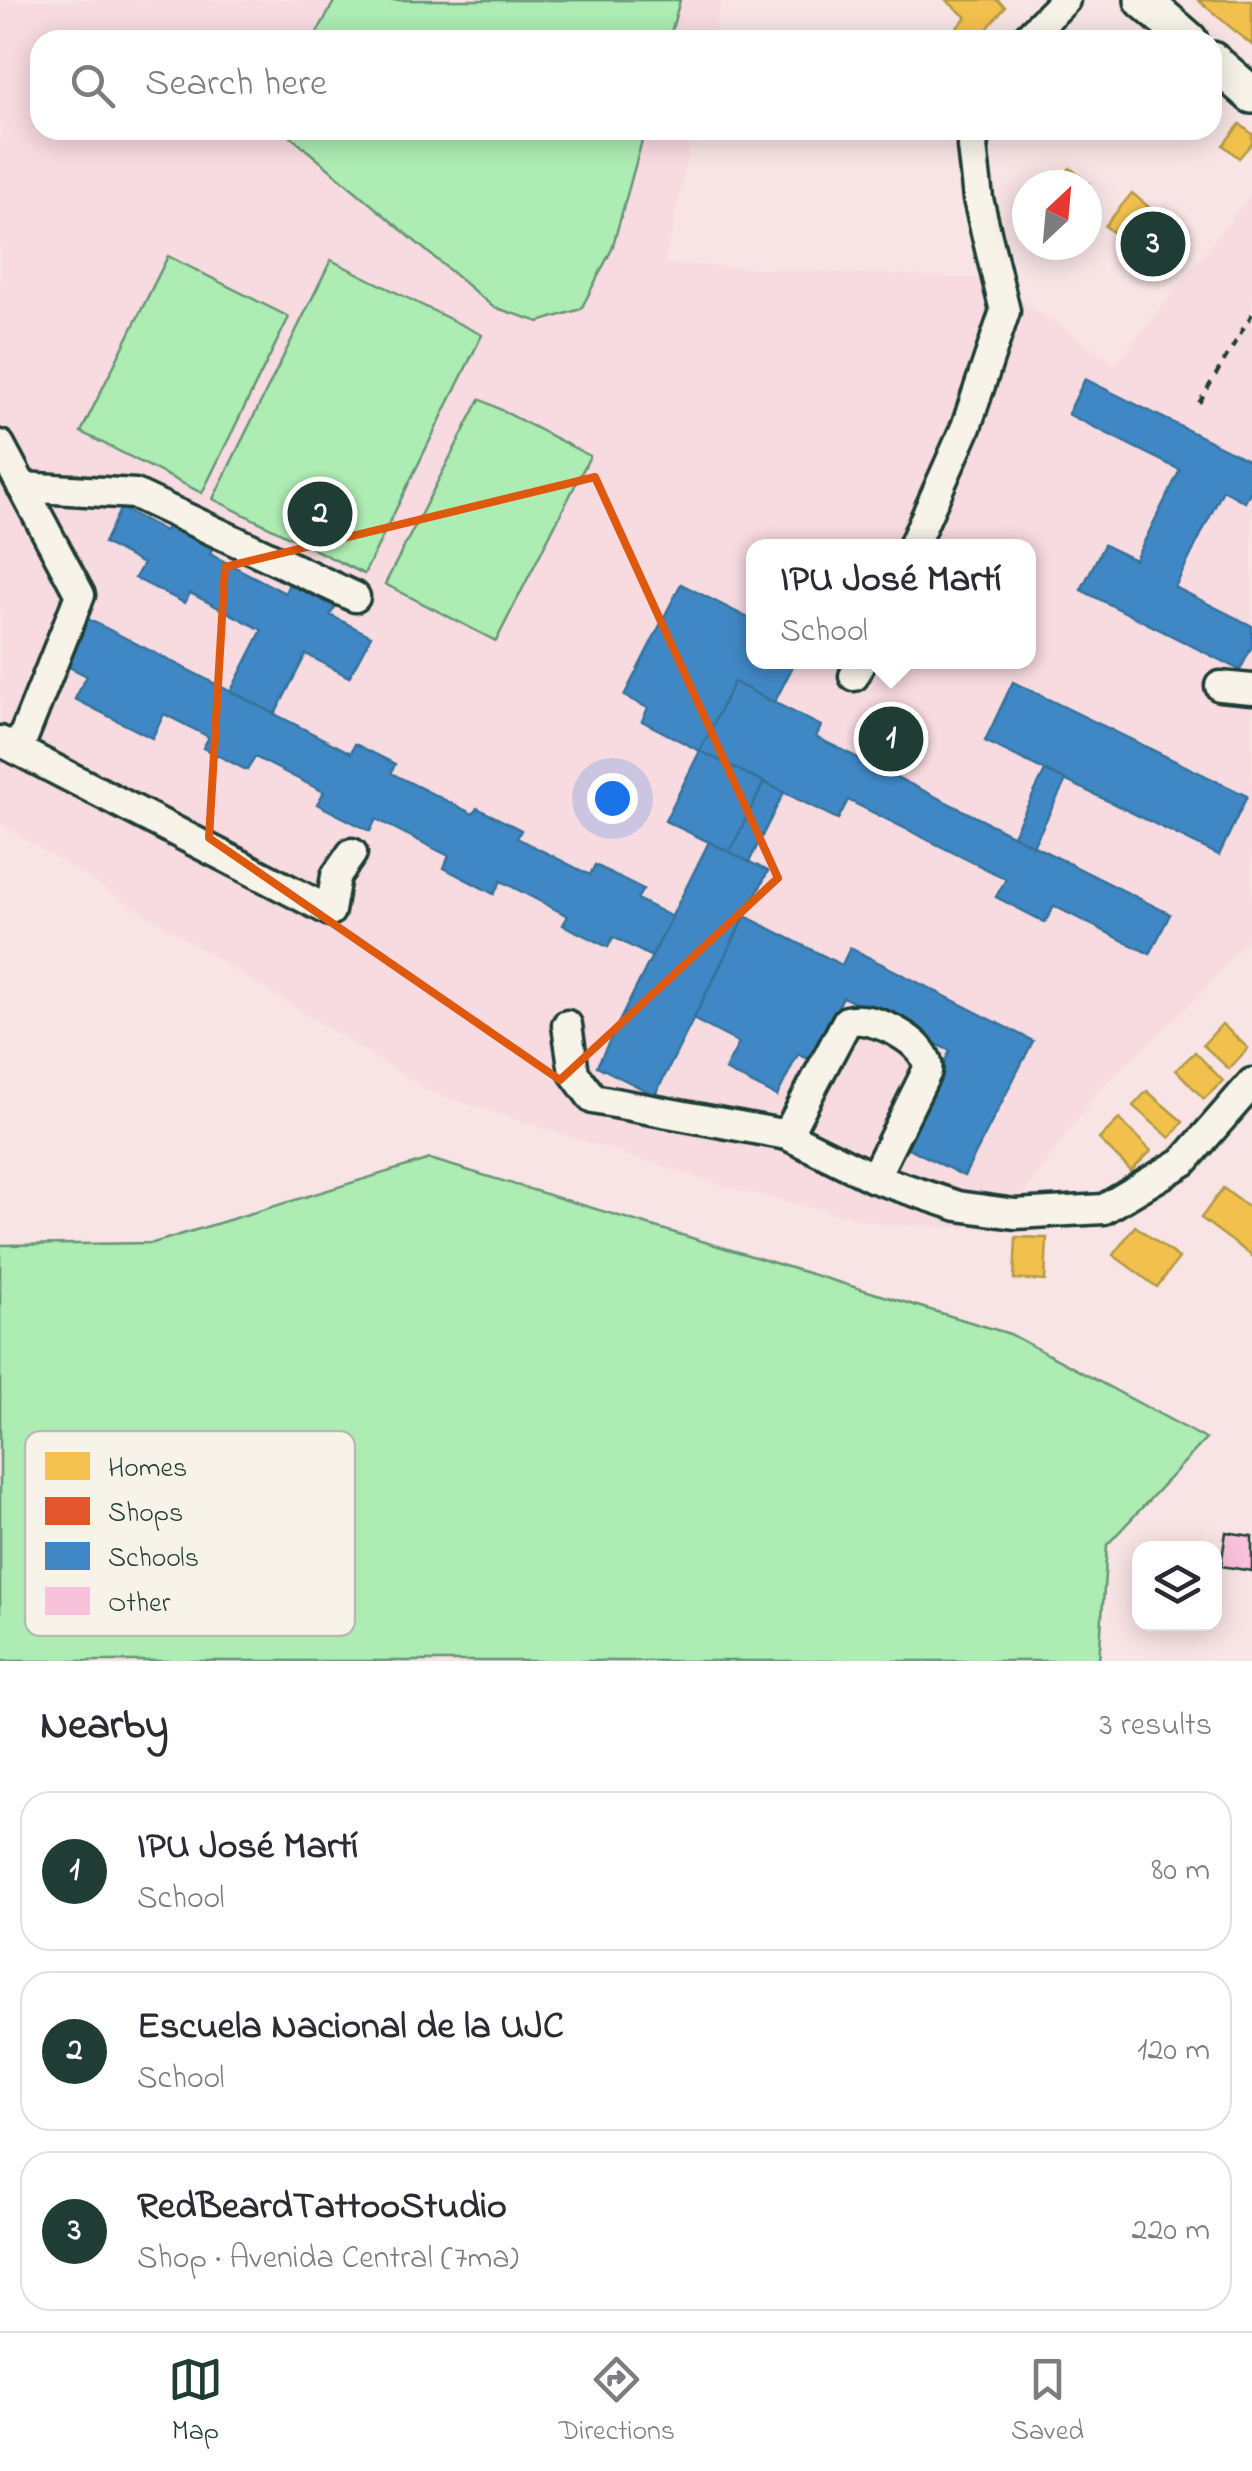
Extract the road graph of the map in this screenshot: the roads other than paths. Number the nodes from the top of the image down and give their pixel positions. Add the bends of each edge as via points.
1 (1065, 0) edge
2 (1143, 0) edge
3 (1035, 30) edge
4 (1178, 30) edge
5 (1222, 69) edge
6 (1252, 95) edge
7 (974, 140) edge
8 (0, 445) edge
9 (22, 487) junction
10 (916, 539) edge
11 (355, 597) dead end
12 (1220, 686) dead end
13 (1252, 689) edge
14 (9, 745) edge
15 (352, 853) dead end
16 (568, 1025) dead end
17 (1252, 1083) edge
18 (787, 1134) junction
19 (874, 1178) junction

1 - 3 street
2 - 4 main road
5 - 6 main road
7 - 10 street via 978,199 1004,311 966,428
8 - 9 street
9 - 11 street via 135,494
9 - 14 street via 80,595
12 - 13 street
14 - 15 street via 330,910 336,876
16 - 18 street via 574,1074 593,1099
17 - 19 street via 1184,1162 1104,1209 1016,1214 958,1206
18 - 19 street
18 - 19 street via 846,1021 867,1019 914,1043 929,1062

